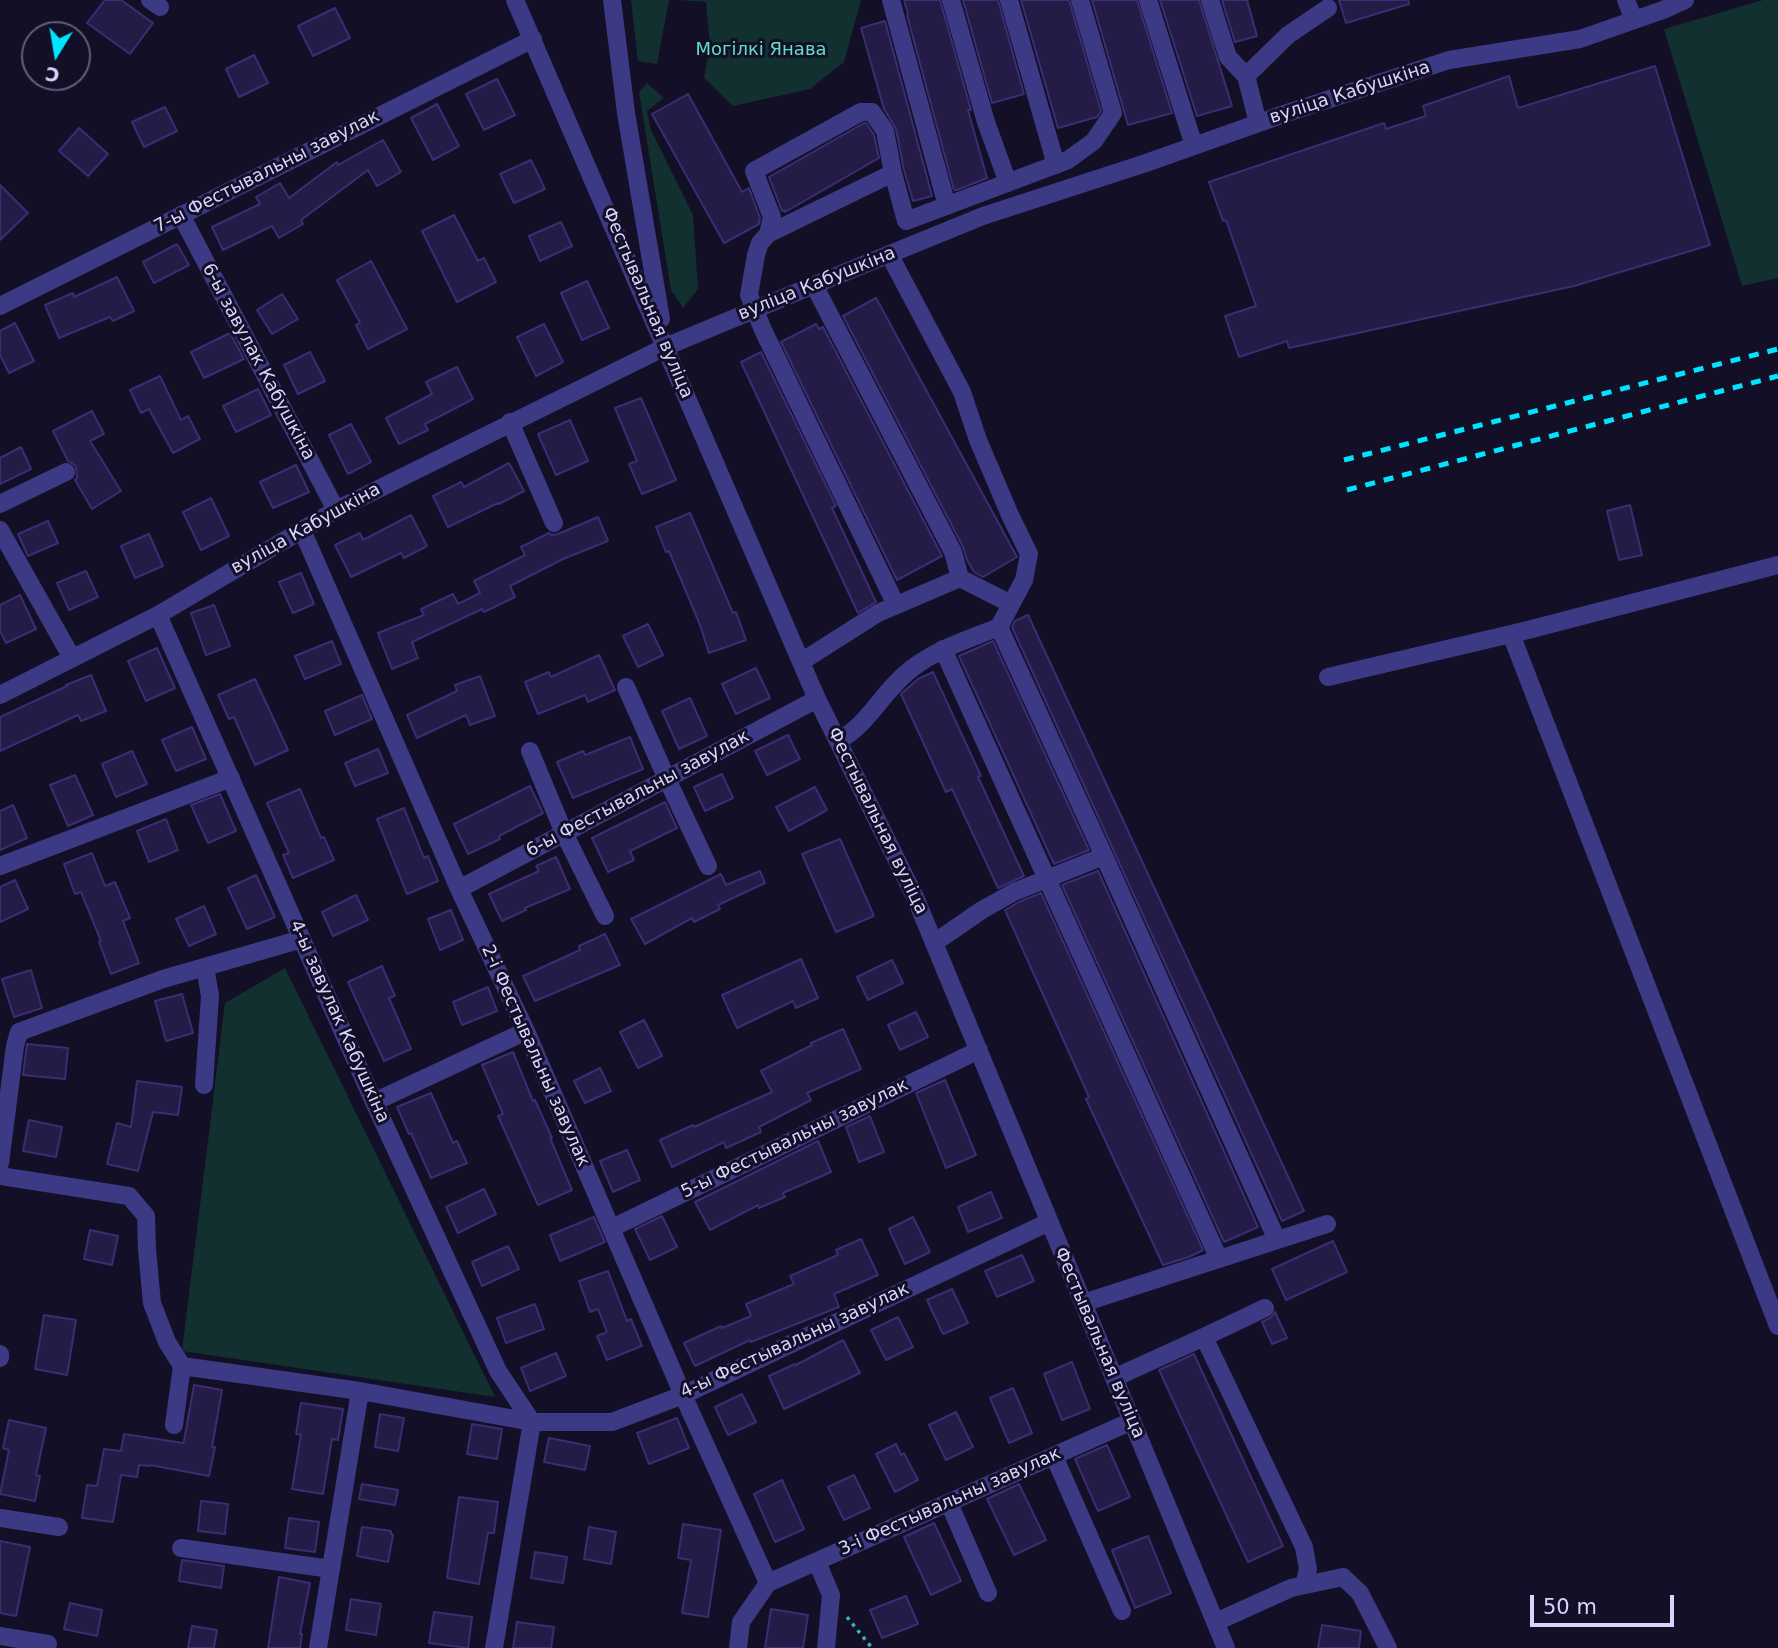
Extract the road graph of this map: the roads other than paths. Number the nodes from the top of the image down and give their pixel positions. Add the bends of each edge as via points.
1 (515, 0) edge
2 (612, 0) edge
3 (891, 0) edge
4 (951, 0) edge
5 (1009, 0) edge
6 (1080, 0) edge
7 (1148, 0) edge
8 (1210, 0) edge
9 (1626, 0) edge
10 (1685, 0) edge
11 (1328, 8) dead end
12 (1633, 20) junction
13 (533, 39) junction
14 (1246, 76) junction
15 (1258, 123) junction
16 (1194, 146) junction
17 (1056, 165) junction
18 (893, 173) junction
19 (1008, 183) junction
20 (947, 206) junction
21 (181, 215) junction
22 (768, 234) junction
23 (889, 254) junction
24 (814, 285) junction
25 (0, 306) edge
26 (755, 310) junction
27 (665, 347) junction
28 (510, 422) junction
29 (66, 472) dead end
30 (0, 505) edge
31 (336, 510) junction
32 (554, 523) dead end
33 (0, 530) edge
34 (302, 530) junction
35 (1778, 565) edge
36 (960, 579) junction
37 (1011, 604) junction
38 (896, 606) junction
39 (158, 615) junction
40 (999, 627) junction
41 (1511, 634) junction
42 (943, 649) junction
43 (72, 658) junction
44 (802, 662) junction
45 (1328, 677) dead end
46 (626, 687) dead end
47 (0, 695) edge
48 (817, 699) junction
49 (838, 741) junction
50 (530, 751) dead end
51 (231, 778) junction
52 (667, 779) junction
53 (564, 833) junction
54 (1104, 856) junction
55 (0, 866) edge
56 (708, 866) dead end
57 (1047, 879) junction
58 (459, 889) junction
59 (605, 916) dead end
60 (302, 939) junction
61 (934, 943) junction
62 (205, 967) junction
63 (526, 1031) junction
64 (979, 1050) junction
65 (204, 1085) dead end
66 (374, 1102) junction
67 (0, 1163) edge
68 (0, 1176) edge
69 (1049, 1222) junction
70 (1327, 1224) dead end
71 (612, 1228) junction
72 (1278, 1240) junction
73 (1219, 1259) junction
74 (1083, 1303) junction
75 (1265, 1308) dead end
76 (1778, 1326) edge
77 (1204, 1337) junction
78 (182, 1366) junction
79 (1114, 1378) junction
80 (360, 1391) junction
81 (683, 1395) junction
82 (1132, 1421) junction
83 (532, 1422) junction
84 (173, 1425) dead end
85 (1054, 1456) junction
86 (950, 1503) junction
87 (0, 1518) edge
88 (59, 1527) dead end
89 (181, 1548) dead end
90 (817, 1562) junction
91 (331, 1569) junction
92 (768, 1583) junction
93 (1304, 1585) junction
94 (988, 1593) dead end
95 (1122, 1611) dead end
96 (1216, 1622) junction
97 (0, 1636) edge
98 (48, 1644) dead end
99 (318, 1648) edge
100 (494, 1648) edge
101 (738, 1648) edge
102 (826, 1648) edge
103 (1226, 1648) edge
104 (1388, 1648) edge

1 - 13 street, Фестывальная вуліца
2 - 27 street
3 - 20 street
4 - 19 street
5 - 17 street
6 - 17 street via 1113,113 1094,141
7 - 16 street
8 - 14 street via 1228,57
9 - 12 street
10 - 12 street, вуліца Кабушкіна
11 - 14 street via 1288,35
12 - 15 street, вуліца Кабушкіна via 1580,39 1449,60
13 - 21 street, 7-ы Фестывальны завулак
13 - 27 street, Фестывальная вуліца
14 - 15 street
15 - 16 street, вуліца Кабушкіна
16 - 23 street, вуліца Кабушкіна via 983,216
17 - 19 street
18 - 20 street via 906,221
18 - 22 street
18 - 22 street via 885,131 872,112 861,112 754,171 772,217
19 - 20 street
21 - 25 street, 7-ы Фестывальны завулак
21 - 31 street, 6-ы завулак Кабушкіна
22 - 26 street via 756,255 750,295
23 - 24 street, вуліца Кабушкіна
23 - 37 street via 962,392 978,440 1029,554 1024,580
24 - 26 street, вуліца Кабушкіна
24 - 36 street via 953,552
26 - 27 street, вуліца Кабушкіна
26 - 38 street
27 - 28 street, вуліца Кабушкіна
27 - 44 street, Фестывальная вуліца
28 - 31 street, вуліца Кабушкіна
28 - 32 street
29 - 30 street
31 - 34 street, вуліца Кабушкіна
33 - 43 street
34 - 39 street, вуліца Кабушкіна
34 - 58 street, 2-і Фестывальны завулак
35 - 41 street
36 - 37 street
36 - 38 street
37 - 40 street
38 - 44 street
39 - 43 street, вуліца Кабушкіна
39 - 51 street, 4-ы завулак Кабушкіна
40 - 42 street
40 - 54 street
41 - 45 street
41 - 76 street
42 - 49 street via 902,676 856,730
42 - 57 street
43 - 47 street, вуліца Кабушкіна
44 - 48 street, Фестывальная вуліца
46 - 52 street
48 - 49 street, Фестывальная вуліца
48 - 52 street, 6-ы Фестывальны завулак
49 - 61 street, Фестывальная вуліца
50 - 53 street
51 - 55 street
51 - 60 street, 4-ы завулак Кабушкіна
52 - 53 street, 6-ы Фестывальны завулак
52 - 56 street
53 - 58 street, 6-ы Фестывальны завулак
53 - 59 street
54 - 57 street
54 - 72 street
57 - 61 street via 982,910
57 - 73 street
58 - 63 street, 2-і Фестывальны завулак
60 - 62 street
60 - 66 street, 4-ы завулак Кабушкіна
61 - 64 street, Фестывальная вуліца
62 - 65 street via 210,996
62 - 67 street via 19,1032
63 - 66 street
63 - 71 street, 2-і Фестывальны завулак
64 - 69 street, Фестывальная вуліца
64 - 71 street, 5-ы Фестывальны завулак
66 - 83 street, 4-ы завулак Кабушкіна via 498,1371
68 - 78 street via 129,1196 146,1216 152,1303
69 - 74 street, Фестывальная вуліца
69 - 81 street, 4-ы Фестывальны завулак
70 - 72 street
71 - 81 street, 2-і Фестывальны завулак
72 - 73 street
73 - 74 street
74 - 79 street, Фестывальная вуліца
75 - 77 street
77 - 79 street
77 - 93 street via 1304,1547 1308,1569
78 - 80 street, 4-ы Фестывальны завулак
78 - 84 street
79 - 82 street, Фестывальная вуліца
80 - 83 street, 4-ы Фестывальны завулак
80 - 91 street
81 - 83 street, 4-ы Фестывальны завулак via 612,1422
81 - 92 street, 2-і Фестывальны завулак
82 - 85 street, 3-і Фестывальны завулак
82 - 96 street, Фестывальная вуліца
83 - 100 street
85 - 86 street, 3-і Фестывальны завулак
85 - 95 street
86 - 90 street, 3-і Фестывальны завулак
86 - 94 street
87 - 88 street
89 - 91 street
90 - 92 street, 3-і Фестывальны завулак
90 - 102 street via 831,1595
91 - 99 street
92 - 101 street via 741,1622
93 - 96 street
93 - 104 street via 1343,1577 1360,1593
96 - 103 street, Фестывальная вуліца
97 - 98 street

